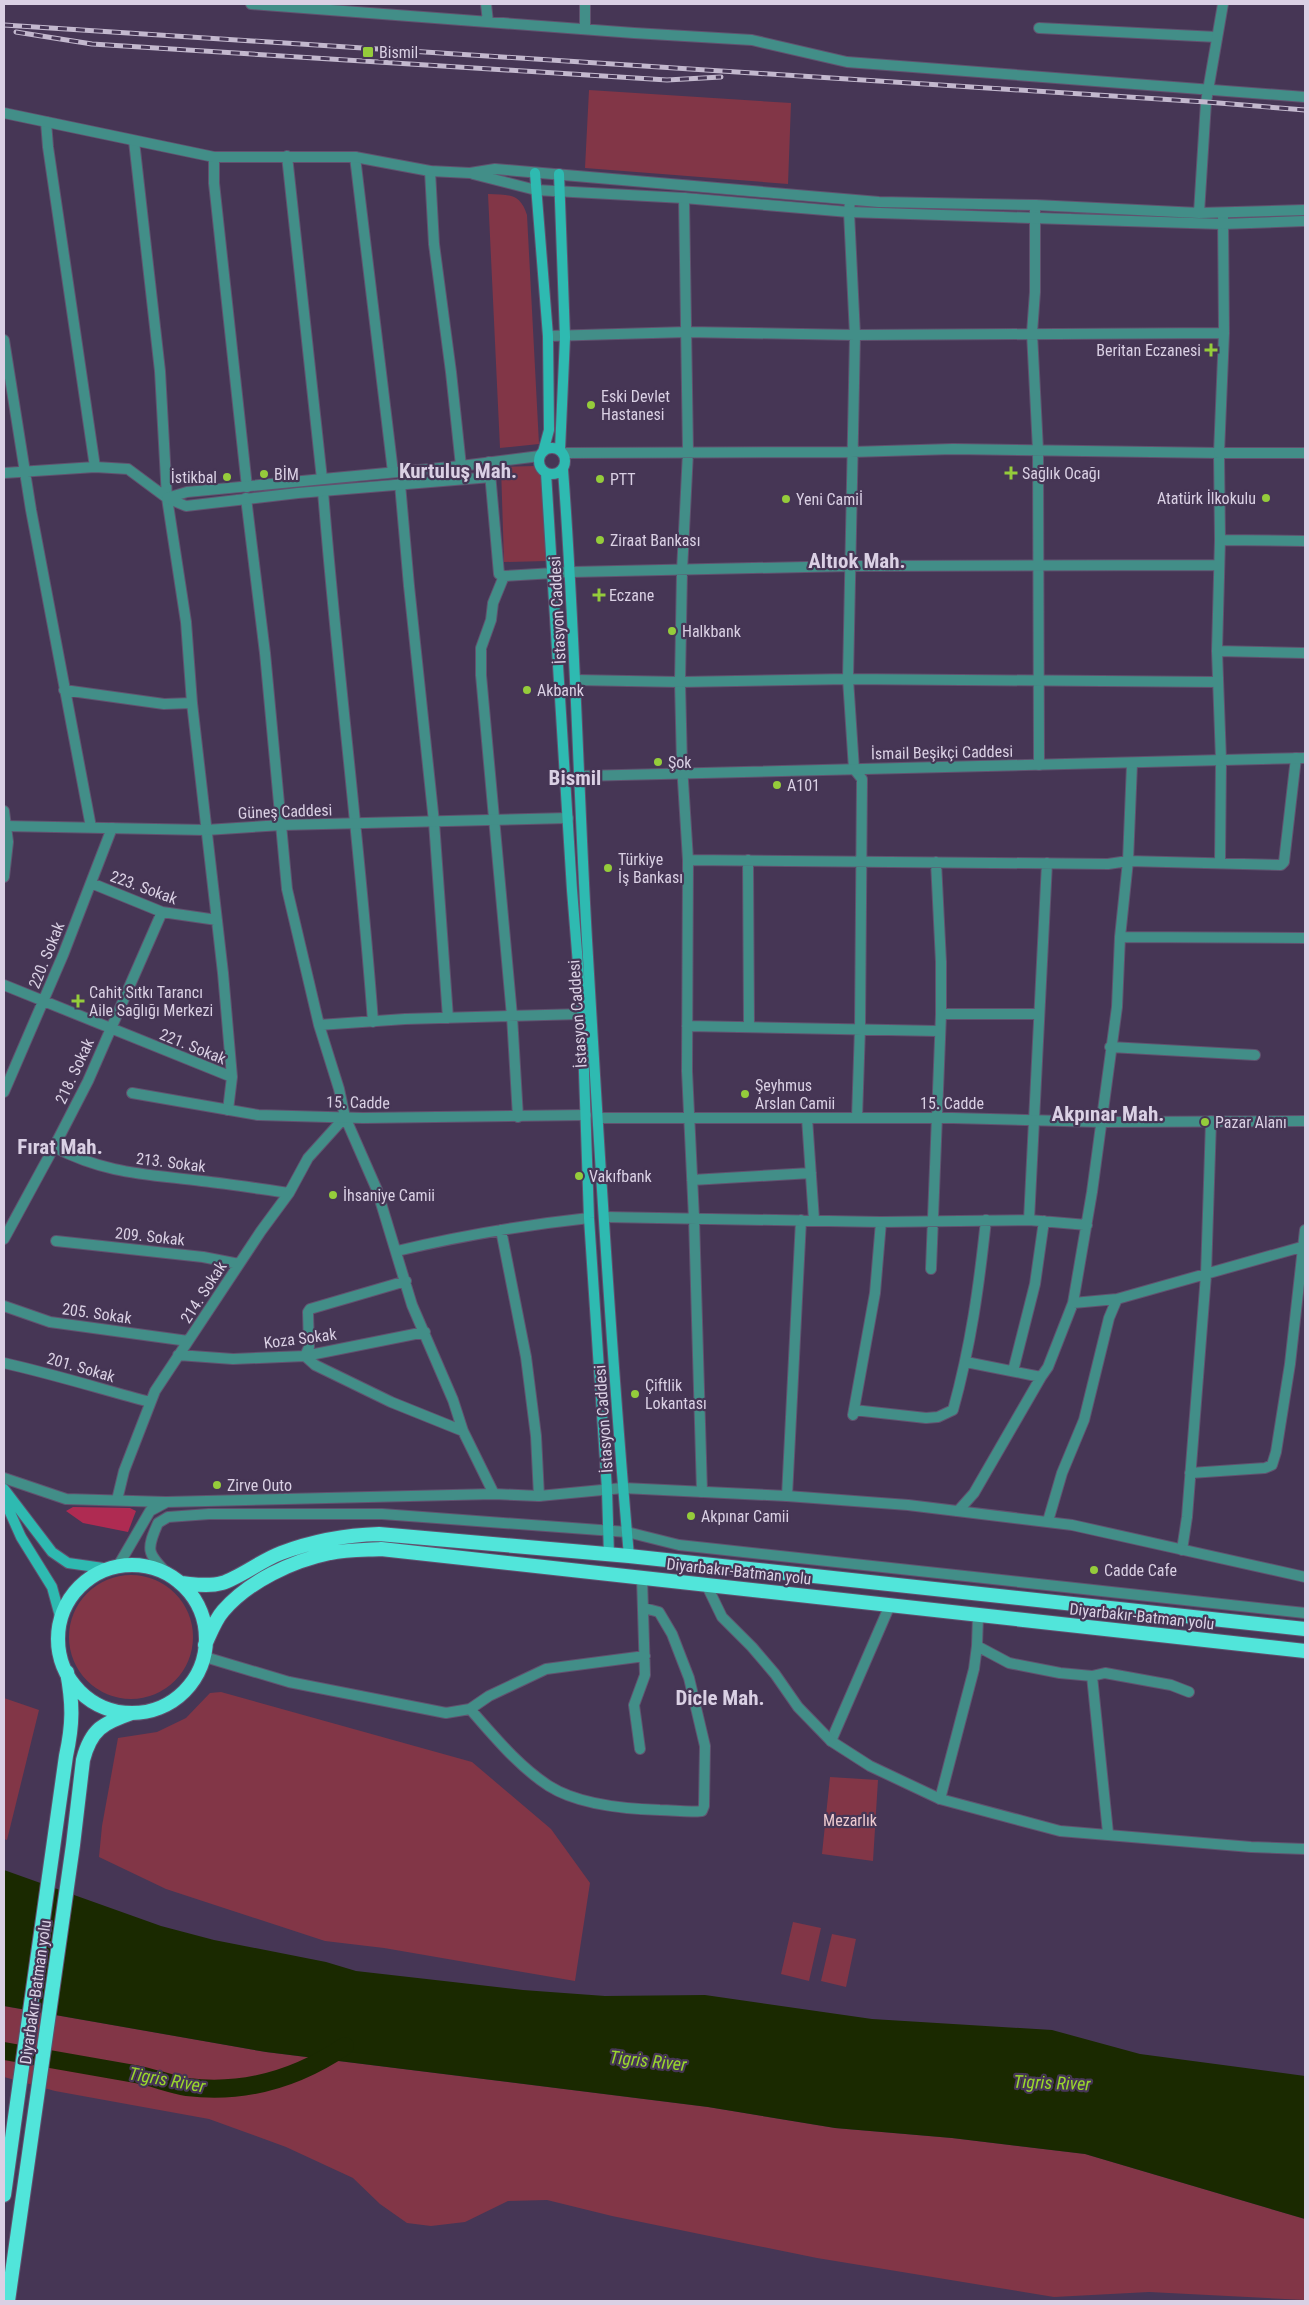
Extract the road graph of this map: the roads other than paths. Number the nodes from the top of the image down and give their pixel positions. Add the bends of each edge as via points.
1 (251, 4) edge
2 (486, 4) edge
3 (585, 4) edge
4 (1223, 4) edge
5 (488, 22) junction
6 (1039, 28) dead end
7 (585, 29) junction
8 (1217, 36) junction
9 (1210, 89) junction
10 (1305, 97) edge
11 (4, 113) edge
12 (46, 122) junction
13 (134, 141) junction
14 (287, 156) junction
15 (214, 157) junction
16 (355, 157) junction
17 (430, 171) junction
18 (535, 173) junction
19 (470, 174) junction
20 (559, 174) junction
21 (536, 190) junction
22 (559, 192) junction
23 (684, 198) junction
24 (850, 200) junction
25 (1035, 205) junction
26 (1305, 210) edge
27 (849, 212) junction
28 (1199, 213) junction
29 (1223, 213) junction
30 (1035, 218) junction
31 (1305, 221) edge
32 (1222, 224) junction
33 (687, 332) junction
34 (1032, 333) junction
35 (1224, 333) junction
36 (855, 335) junction
37 (548, 336) junction
38 (565, 337) junction
39 (4, 340) edge
40 (1038, 450) junction
41 (561, 452) junction
42 (688, 452) junction
43 (851, 452) junction
44 (1305, 453) edge
45 (541, 454) junction
46 (1219, 454) junction
47 (489, 462) junction
48 (461, 466) junction
49 (95, 467) junction
50 (25, 470) junction
51 (563, 470) junction
52 (393, 472) junction
53 (4, 473) edge
54 (546, 474) junction
55 (491, 477) junction
56 (322, 479) junction
57 (400, 484) junction
58 (247, 487) junction
59 (323, 491) junction
60 (167, 498) junction
61 (246, 498) junction
62 (1220, 540) junction
63 (1305, 541) edge
64 (1038, 564) junction
65 (1219, 565) junction
66 (850, 566) junction
67 (682, 571) junction
68 (571, 572) junction
69 (553, 573) junction
70 (504, 576) junction
71 (1217, 651) junction
72 (1305, 653) edge
73 (848, 679) junction
74 (576, 680) junction
75 (1039, 680) junction
76 (680, 682) junction
77 (1218, 682) junction
78 (64, 690) junction
79 (192, 703) junction
80 (1300, 758) edge
81 (1221, 760) junction
82 (1132, 764) junction
83 (1039, 765) junction
84 (854, 769) junction
85 (684, 773) junction
86 (580, 776) junction
87 (4, 811) edge
88 (568, 818) junction
89 (494, 819) junction
90 (434, 822) junction
91 (356, 823) junction
92 (282, 825) junction
93 (5, 826) edge
94 (91, 827) junction
95 (112, 828) junction
96 (206, 830) junction
97 (688, 860) junction
98 (748, 860) junction
99 (1128, 861) junction
100 (860, 862) junction
101 (936, 862) junction
102 (1047, 863) junction
103 (1220, 863) junction
104 (4, 877) edge
105 (91, 883) junction
106 (162, 912) junction
107 (217, 920) junction
108 (1120, 937) junction
109 (1305, 938) edge
110 (4, 986) edge
111 (44, 1003) junction
112 (582, 1014) junction
113 (941, 1014) junction
114 (1038, 1014) junction
115 (512, 1016) junction
116 (448, 1018) junction
117 (373, 1022) junction
118 (319, 1025) junction
119 (687, 1026) junction
120 (749, 1027) junction
121 (860, 1028) junction
122 (110, 1029) junction
123 (938, 1031) junction
124 (1110, 1047) junction
125 (1255, 1055) dead end
126 (232, 1077) junction
127 (4, 1092) edge
128 (132, 1093) dead end
129 (228, 1110) junction
130 (586, 1116) junction
131 (345, 1117) junction
132 (518, 1117) junction
133 (599, 1118) junction
134 (807, 1118) junction
135 (857, 1118) junction
136 (937, 1118) junction
137 (1034, 1118) junction
138 (689, 1119) junction
139 (1211, 1121) junction
140 (1305, 1121) edge
141 (1102, 1122) junction
142 (54, 1147) junction
143 (811, 1173) junction
144 (692, 1180) junction
145 (289, 1194) junction
146 (605, 1217) junction
147 (589, 1218) junction
148 (694, 1218) junction
149 (801, 1220) junction
150 (814, 1220) junction
151 (986, 1220) junction
152 (1029, 1220) junction
153 (932, 1221) junction
154 (1044, 1221) junction
155 (881, 1222) junction
156 (1087, 1226) junction
157 (501, 1230) junction
158 (1305, 1230) edge
159 (4, 1239) edge
160 (56, 1242) dead end
161 (1304, 1246) edge
162 (397, 1251) junction
163 (239, 1264) junction
164 (931, 1269) dead end
165 (1206, 1275) junction
166 (406, 1281) junction
167 (1117, 1299) junction
168 (1073, 1303) junction
169 (4, 1306) edge
170 (425, 1332) junction
171 (188, 1341) junction
172 (178, 1355) junction
173 (305, 1356) junction
174 (966, 1362) junction
175 (4, 1363) edge
176 (1013, 1371) junction
177 (1041, 1377) junction
178 (150, 1402) junction
179 (463, 1431) junction
180 (1190, 1473) junction
181 (4, 1478) edge
182 (623, 1488) junction
183 (4, 1489) edge
184 (607, 1490) junction
185 (702, 1492) junction
186 (494, 1494) junction
187 (539, 1496) junction
188 (787, 1496) junction
189 (4, 1499) edge
190 (117, 1500) junction
191 (166, 1502) junction
192 (958, 1511) junction
193 (1048, 1521) junction
194 (607, 1531) junction
195 (627, 1532) junction
196 (1182, 1550) junction
197 (609, 1556) junction
198 (629, 1556) junction
199 (114, 1567) junction
200 (167, 1573) junction
201 (1305, 1577) edge
202 (642, 1578) junction
203 (180, 1583) junction
204 (707, 1586) junction
205 (890, 1605) junction
206 (644, 1608) junction
207 (1305, 1613) edge
208 (978, 1616) junction
209 (61, 1620) junction
210 (1305, 1629) edge
211 (977, 1646) junction
212 (205, 1651) junction
213 (1305, 1651) edge
214 (645, 1656) junction
215 (67, 1672) junction
216 (1092, 1676) junction
217 (1190, 1692) dead end
218 (470, 1709) junction
219 (132, 1713) junction
220 (831, 1741) junction
221 (640, 1749) dead end
222 (940, 1799) junction
223 (1108, 1833) junction
224 (1305, 1849) edge
225 (4, 2195) edge
226 (8, 2301) edge

1 - 5 street
2 - 5 street
3 - 7 street
4 - 8 street
5 - 7 street
6 - 8 street
7 - 9 street via 752,40 847,62
8 - 9 street
9 - 10 street
9 - 28 street via 1206,102
11 - 12 street
12 - 13 street
12 - 49 street
13 - 15 street
13 - 60 street via 160,371
14 - 15 street
14 - 16 street
14 - 56 street
15 - 58 street via 214,183
16 - 17 street
16 - 52 street
17 - 19 street
17 - 48 street via 434,244
18 - 19 street via 495,169
18 - 20 street
18 - 21 main road
19 - 21 street
20 - 22 main road
20 - 24 street
21 - 22 street
21 - 37 main road
22 - 23 street
22 - 38 main road
23 - 27 street
23 - 33 street
24 - 25 street
24 - 27 street
25 - 28 street
25 - 30 street
26 - 29 street
27 - 30 street
27 - 36 street
28 - 29 street
29 - 32 street
30 - 32 street
30 - 34 street
31 - 32 street
32 - 35 street
33 - 36 street
33 - 38 street
33 - 42 street
34 - 35 street
34 - 36 street
34 - 40 street
35 - 46 street
36 - 43 street
37 - 38 street
37 - 45 main road via 549,430
38 - 41 main road
39 - 50 street
40 - 43 street
40 - 46 street
40 - 64 street
41 - 42 street
41 - 45 main road via 551,448
41 - 51 main road via 566,462
42 - 43 street
42 - 67 street
43 - 66 street
44 - 46 street
45 - 47 street
45 - 54 main road via 539,464
46 - 62 street
47 - 48 street
47 - 55 street
48 - 52 street
49 - 50 street
49 - 60 street via 128,468
50 - 53 street
50 - 78 street
51 - 54 main road via 555,475
51 - 68 main road, İstasyon Caddesi
52 - 56 street
54 - 69 main road, İstasyon Caddesi
55 - 57 street
55 - 70 street via 499,574
56 - 58 street
57 - 59 street
57 - 90 street
58 - 60 street via 187,492
59 - 61 street
59 - 91 street
60 - 61 street via 186,506
60 - 79 street via 186,622
61 - 92 street
62 - 63 street
62 - 65 street
64 - 65 street
64 - 66 street
64 - 75 street
65 - 71 street
66 - 67 street
66 - 73 street
67 - 68 street
67 - 76 street
68 - 69 street
68 - 74 main road, İstasyon Caddesi
69 - 70 street
69 - 88 main road, İstasyon Caddesi
70 - 89 street via 481,648
71 - 72 street
71 - 77 street
73 - 75 street
73 - 76 street
73 - 84 street
74 - 76 street
74 - 86 main road, İstasyon Caddesi
75 - 77 street
75 - 83 street
76 - 85 street
77 - 81 street
78 - 79 street via 164,704
78 - 94 street
79 - 96 street
80 - 81 street, İsmail Beşikçi Caddesi
80 - 103 street via 1284,862 1281,865
81 - 82 street, İsmail Beşikçi Caddesi
81 - 103 street
82 - 83 street, İsmail Beşikçi Caddesi
82 - 99 street
83 - 84 street, İsmail Beşikçi Caddesi
84 - 85 street, İsmail Beşikçi Caddesi
84 - 100 street via 862,779
85 - 86 street, İsmail Beşikçi Caddesi
85 - 97 street
86 - 133 main road, İstasyon Caddesi
87 - 93 street
88 - 89 street, Güneş Caddesi
88 - 112 main road, İstasyon Caddesi
89 - 90 street, Güneş Caddesi
89 - 115 street
90 - 91 street, Güneş Caddesi
90 - 116 street
91 - 92 street, Güneş Caddesi
91 - 117 street
92 - 96 street, Güneş Caddesi
92 - 118 street via 288,889
93 - 94 street, Güneş Caddesi
93 - 104 street via 8,842
94 - 95 street, Güneş Caddesi
95 - 96 street, Güneş Caddesi
95 - 105 street, 220. Sokak
96 - 107 street
97 - 98 street
97 - 119 street
98 - 100 street
98 - 120 street
99 - 102 street via 1108,864
99 - 103 street
99 - 108 street
100 - 101 street
100 - 121 street
101 - 102 street
101 - 113 street
102 - 114 street
105 - 106 street, 223. Sokak
105 - 111 street, 220. Sokak
106 - 107 street, 223. Sokak
106 - 122 street, 218. Sokak
107 - 126 street
108 - 109 street
108 - 124 street via 1117,1007
110 - 111 street, 221. Sokak
111 - 122 street, 221. Sokak
111 - 127 street, 220. Sokak
112 - 115 street
112 - 130 main road, İstasyon Caddesi
113 - 114 street
113 - 123 street
114 - 137 street
115 - 116 street
115 - 132 street
116 - 117 street
117 - 118 street
118 - 131 street
119 - 120 street
119 - 138 street
120 - 121 street
121 - 123 street
121 - 135 street
122 - 126 street, 221. Sokak
122 - 142 street, 218. Sokak
123 - 136 street
124 - 125 street
124 - 141 street
126 - 129 street
128 - 129 street, 15. Cadde
129 - 131 street, 15. Cadde via 258,1115
130 - 132 street, 15. Cadde
130 - 147 main road, İstasyon Caddesi
131 - 132 street, 15. Cadde
131 - 145 street, 214. Sokak via 308,1158
131 - 162 street via 377,1190
133 - 138 street, 15. Cadde
133 - 146 main road, İstasyon Caddesi
134 - 135 street, 15. Cadde
134 - 138 street, 15. Cadde
134 - 143 street
135 - 136 street, 15. Cadde
136 - 137 street, 15. Cadde
136 - 153 street
137 - 141 street, 15. Cadde
137 - 152 street
138 - 144 street
139 - 140 street, 15. Cadde
139 - 141 street, 15. Cadde
139 - 165 street
141 - 156 street
142 - 145 street, 213. Sokak via 103,1168
142 - 159 street, 218. Sokak
143 - 144 street
143 - 150 street
144 - 148 street
145 - 163 street, 214. Sokak
146 - 148 street
146 - 182 main road, İstasyon Caddesi
147 - 157 street
147 - 184 main road, İstasyon Caddesi
148 - 149 street
148 - 185 street
149 - 150 street
149 - 188 street
150 - 155 street
151 - 152 street
151 - 153 street
151 - 174 street
152 - 154 street
153 - 155 street
153 - 164 street
154 - 156 street
154 - 176 street via 1035,1284
155 - 174 street via 875,1293 853,1413 926,1418 945,1415 953,1410
156 - 168 street
157 - 162 street
157 - 187 street via 526,1357 536,1436
158 - 161 street
160 - 163 street, 209. Sokak via 203,1257
161 - 165 street
161 - 180 street via 1290,1364 1272,1466
162 - 166 street
163 - 171 street, 214. Sokak
165 - 167 street
165 - 180 street
166 - 170 street
166 - 173 street via 310,1309 309,1347
167 - 168 street
167 - 193 street via 1109,1318 1084,1420 1062,1473
168 - 177 street via 1048,1368
169 - 171 street, 205. Sokak via 50,1322
170 - 173 street, Koza Sokak
170 - 179 street
171 - 172 street, 214. Sokak
172 - 173 street, Koza Sokak via 233,1359
172 - 178 street, 214. Sokak
173 - 179 street via 391,1402
174 - 176 street
175 - 178 street, 201. Sokak
176 - 177 street
177 - 192 street via 974,1492
178 - 190 street, 214. Sokak via 124,1471
179 - 186 street
180 - 196 street
181 - 190 street via 66,1499
182 - 184 street
182 - 185 street
182 - 195 main road, İstasyon Caddesi
183 - 199 main road via 52,1552 68,1563
184 - 187 street
184 - 194 main road, İstasyon Caddesi
185 - 188 street
186 - 187 street
186 - 191 street
188 - 192 street
189 - 209 main road via 21,1537 52,1587
190 - 191 street
191 - 199 street via 150,1511
192 - 193 street
193 - 196 street
194 - 195 street
194 - 197 main road, İstasyon Caddesi
194 - 200 street via 372,1514 181,1515 158,1523 150,1546 151,1557
195 - 198 main road, İstasyon Caddesi
195 - 207 street via 689,1546
196 - 201 street
197 - 198 highway, Diyarbakır-Batman yolu
197 - 203 highway, Diyarbakır-Batman yolu via 379,1534 347,1535 279,1554 223,1583
198 - 210 highway, Diyarbakır-Batman yolu
199 - 200 highway via 143,1565
199 - 209 highway via 95,1574 76,1590
200 - 203 highway
202 - 204 highway, Diyarbakır-Batman yolu
202 - 206 street
202 - 212 highway, Diyarbakır-Batman yolu via 380,1549 331,1553 287,1567 238,1596 222,1612
203 - 212 highway via 200,1608 206,1632
204 - 205 highway, Diyarbakır-Batman yolu
204 - 220 street via 722,1617 752,1647 798,1707
205 - 208 highway, Diyarbakır-Batman yolu
205 - 220 street
206 - 214 street
206 - 218 street via 659,1612 690,1678 705,1746 702,1811 631,1808 582,1800 550,1786 513,1757
208 - 211 street
208 - 213 highway, Diyarbakır-Batman yolu
209 - 215 highway via 58,1634 60,1658
211 - 216 street via 1009,1662
211 - 222 street
212 - 218 street via 288,1682 446,1713
212 - 219 highway via 195,1679 178,1697 156,1709
214 - 218 street via 546,1669 489,1696
214 - 221 street via 645,1675 634,1705
215 - 219 highway via 70,1680 87,1697 108,1709
215 - 225 highway, Diyarbakır-Batman yolu via 73,1711 72,1728
216 - 217 street via 1105,1673 1171,1685
216 - 223 street
219 - 226 highway, Diyarbakır-Batman yolu via 103,1724 86,1747
220 - 222 street via 870,1766
222 - 223 street via 1060,1831
223 - 224 street

